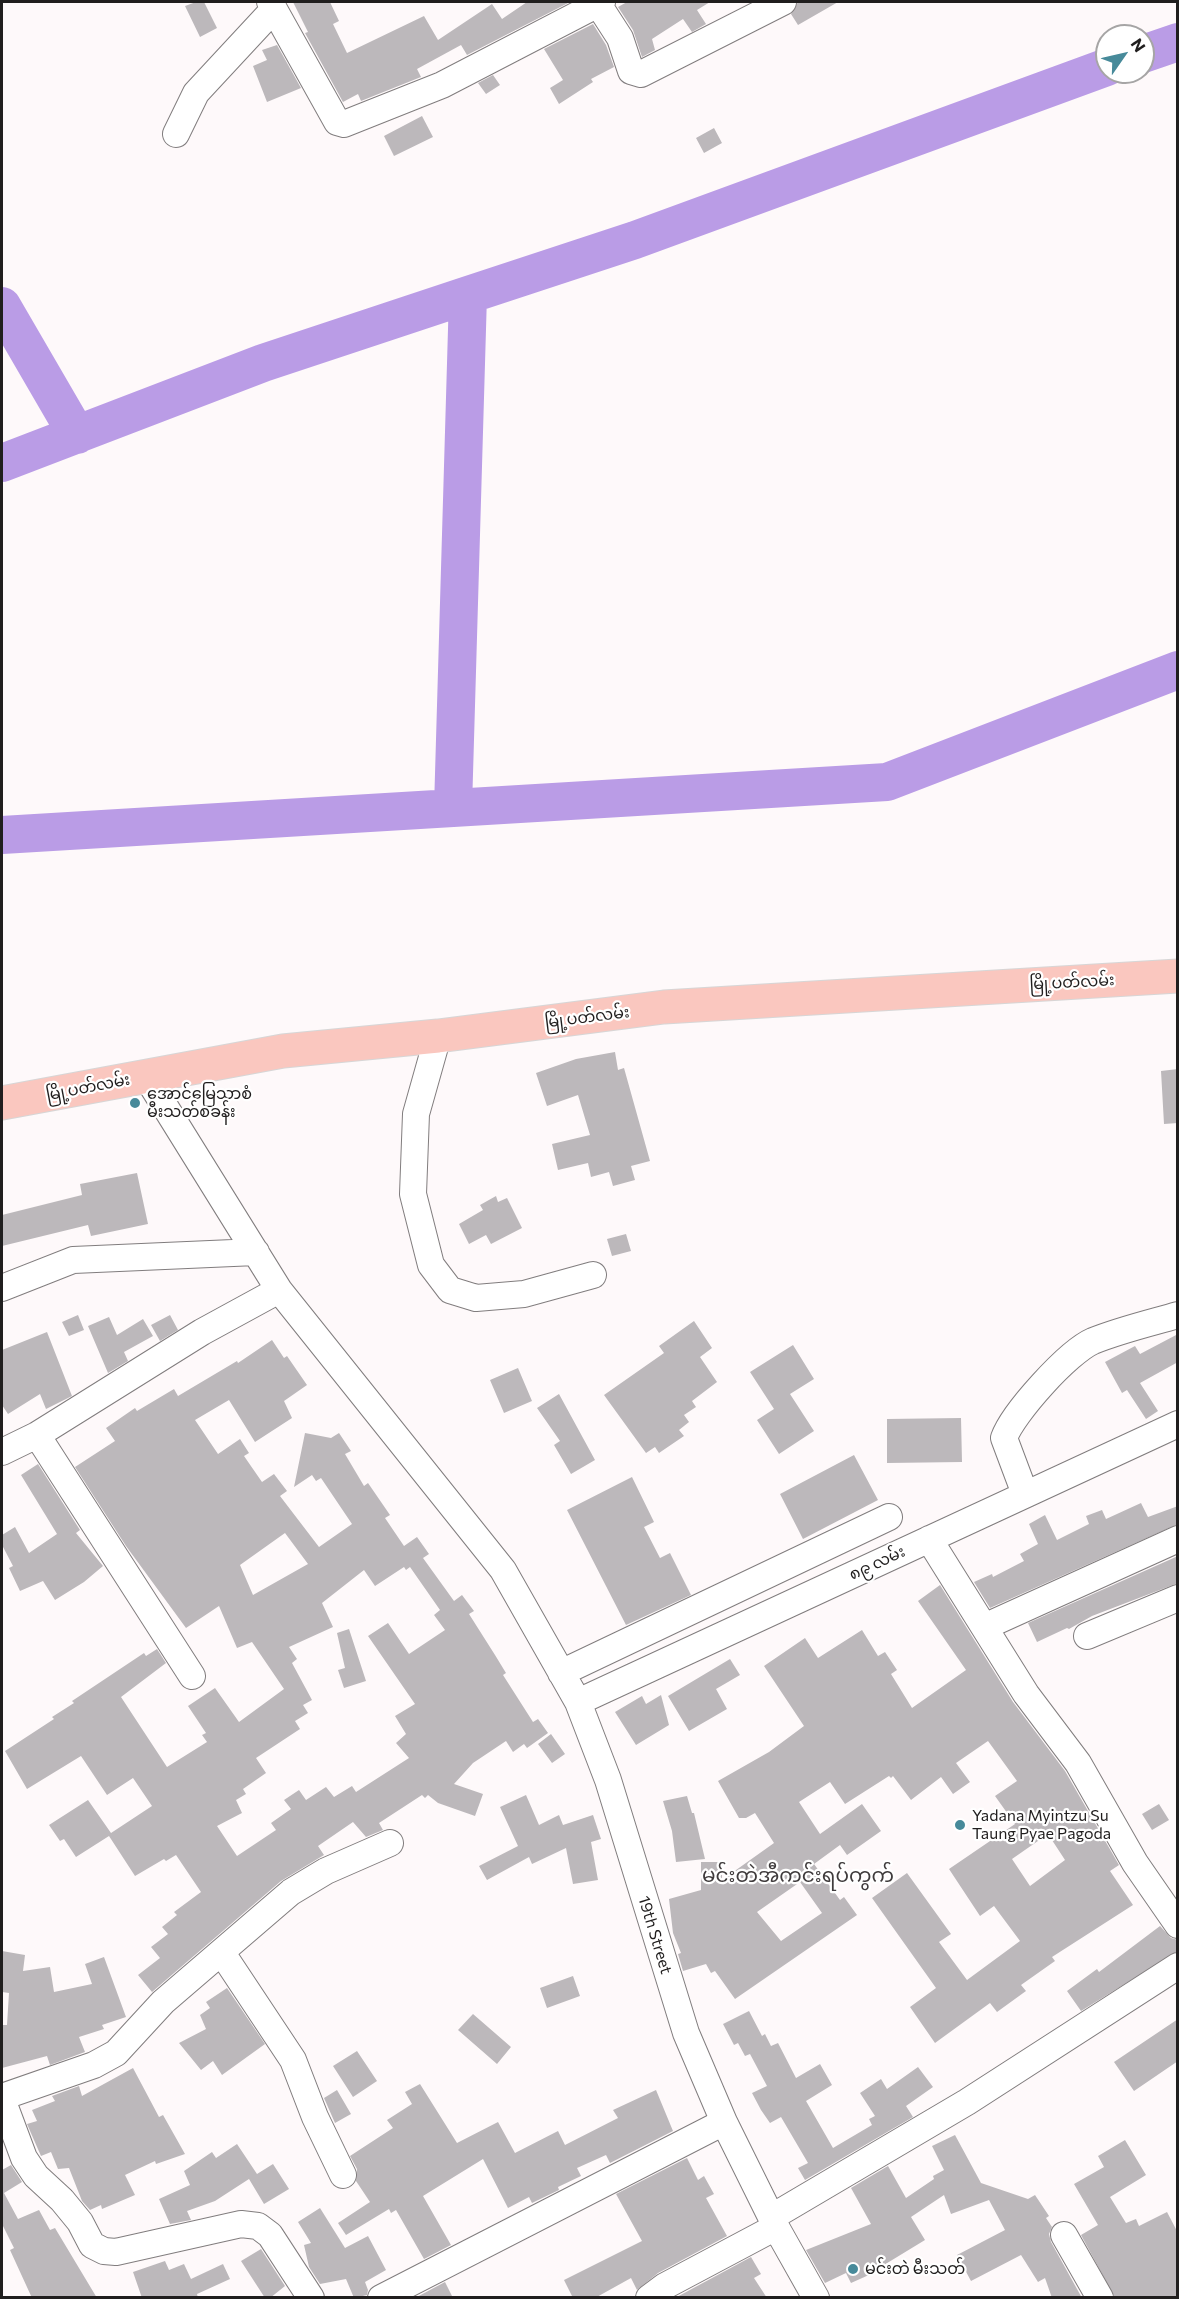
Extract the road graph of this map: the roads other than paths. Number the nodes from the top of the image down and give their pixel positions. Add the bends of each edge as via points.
1 (783, 2) edge
2 (600, 3) edge
3 (272, 5) edge
4 (176, 134) dead end
5 (1178, 976) edge
6 (438, 1036) junction
7 (146, 1076) junction
8 (2, 1103) edge
9 (256, 1252) junction
10 (593, 1275) dead end
11 (2, 1288) edge
12 (279, 1290) junction
13 (1178, 1315) edge
14 (1178, 1424) edge
15 (37, 1435) junction
16 (2, 1452) edge
17 (1025, 1494) junction
18 (890, 1517) dead end
19 (929, 1539) junction
20 (1178, 1539) edge
21 (1178, 1598) edge
22 (984, 1627) junction
23 (1087, 1636) dead end
24 (561, 1672) junction
25 (192, 1676) dead end
26 (578, 1702) junction
27 (390, 1843) dead end
28 (1178, 1925) edge
29 (222, 1953) junction
30 (1178, 1966) edge
31 (2, 2098) edge
32 (724, 2122) junction
33 (343, 2175) dead end
34 (774, 2222) junction
35 (1064, 2235) dead end
36 (311, 2298) edge
37 (381, 2298) edge
38 (649, 2298) edge
39 (816, 2298) edge
40 (1100, 2298) edge

1 - 2 street via 641,74 631,71 620,38
2 - 3 street via 442,85 344,124 337,122
3 - 4 street via 196,93
5 - 6 main road, မြို့ပတ်လမ်း via 664,1007
6 - 7 main road, မြို့ပတ်လမ်း via 283,1051
6 - 10 street via 416,1114 413,1194 431,1265 450,1290 476,1298 524,1294
7 - 8 main road, မြို့ပတ်လမ်း
7 - 9 street, 19th Street
9 - 11 street via 73,1260
9 - 12 street, 19th Street
12 - 15 street via 202,1332
12 - 24 street, 19th Street via 503,1570
13 - 17 street via 1092,1342 1073,1354 1023,1406 1010,1422 1004,1438
14 - 17 street, ၈၉ လမ်း
15 - 16 street
15 - 25 street
17 - 19 street, ၈၉ လမ်း
18 - 24 street
19 - 22 street
19 - 26 street, ၈၉ လမ်း
20 - 22 street
21 - 23 street
22 - 28 street via 1026,1694 1078,1763 1135,1863
24 - 26 street, 19th Street
26 - 32 street, 19th Street via 608,1780 686,2033
27 - 29 street via 326,1871 291,1892
29 - 31 street via 163,2002 116,2053 94,2065
29 - 33 street via 293,2060 310,2107
30 - 34 street
31 - 36 street via 24,2158 80,2222 92,2245 116,2252 241,2224 258,2226 270,2235
32 - 34 street, 19th Street
32 - 37 street
34 - 38 street
34 - 39 street, 19th Street
35 - 40 street

